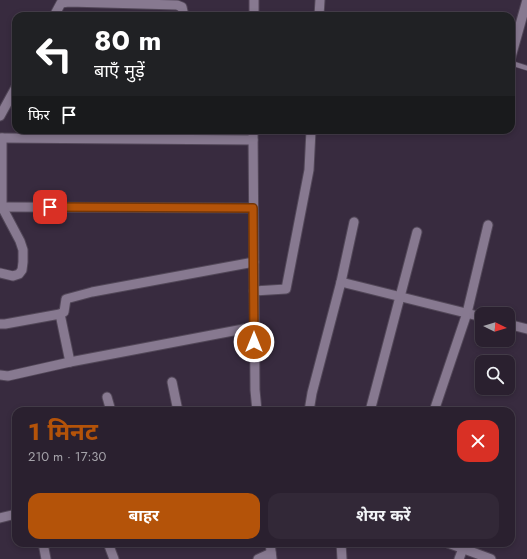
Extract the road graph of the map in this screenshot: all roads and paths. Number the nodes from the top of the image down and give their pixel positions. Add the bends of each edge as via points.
1 (254, 0) edge
2 (320, 0) edge
3 (527, 0) edge
4 (62, 1) edge
5 (177, 2) edge
6 (56, 12) edge
7 (184, 12) edge
8 (254, 12) edge
9 (319, 12) edge
10 (515, 43) edge
11 (515, 64) edge
12 (527, 68) edge
13 (12, 95) edge
14 (0, 116) edge
15 (76, 134) edge
16 (183, 134) edge
17 (254, 134) edge
18 (311, 134) edge
19 (1, 138) edge
20 (183, 140) junction
21 (253, 140) junction
22 (1, 207) edge
23 (253, 208) junction
24 (354, 222) dead end
25 (488, 225) dead end
26 (417, 232) dead end
27 (254, 262) junction
28 (0, 273) edge
29 (341, 282) junction
30 (254, 291) junction
31 (400, 296) junction
32 (467, 313) junction
33 (60, 314) junction
34 (475, 315) edge
35 (0, 324) edge
36 (515, 326) edge
37 (254, 327) junction
38 (527, 329) edge
39 (70, 362) junction
40 (0, 375) edge
41 (172, 382) dead end
42 (107, 397) dead end
43 (110, 407) edge
44 (177, 407) edge
45 (256, 407) edge
46 (310, 407) edge
47 (371, 407) edge
48 (435, 407) edge
49 (12, 514) edge
50 (0, 516) edge
51 (43, 547) edge
52 (110, 547) edge
53 (341, 547) edge
54 (464, 547) edge
55 (466, 547) edge
56 (271, 552) edge
57 (46, 559) edge
58 (114, 559) edge
59 (258, 559) edge
60 (342, 559) edge
61 (459, 559) edge
62 (491, 559) edge

1 - 8 street
2 - 9 street
3 - 10 street
4 - 5 street
4 - 6 street
5 - 7 street
11 - 12 lane
13 - 14 street
15 - 19 street
15 - 20 street
16 - 20 street
17 - 21 street
18 - 30 street via 308,170 286,289
19 - 22 street
20 - 21 street
21 - 23 street
22 - 23 street
22 - 28 street via 20,241 24,255 19,274 13,276
23 - 27 street
24 - 29 street
25 - 32 street
26 - 31 street
27 - 30 street
27 - 33 street via 92,292 66,299 64,312
29 - 31 street
29 - 46 street
30 - 37 street
31 - 32 street
31 - 47 street
32 - 34 street
32 - 48 street
33 - 35 street
33 - 39 street
36 - 38 street
37 - 39 street
37 - 45 street
39 - 40 street via 8,376
41 - 44 street
42 - 43 street
49 - 50 street
51 - 57 street
52 - 58 street
53 - 60 street
54 - 61 street
55 - 62 street
56 - 59 street

